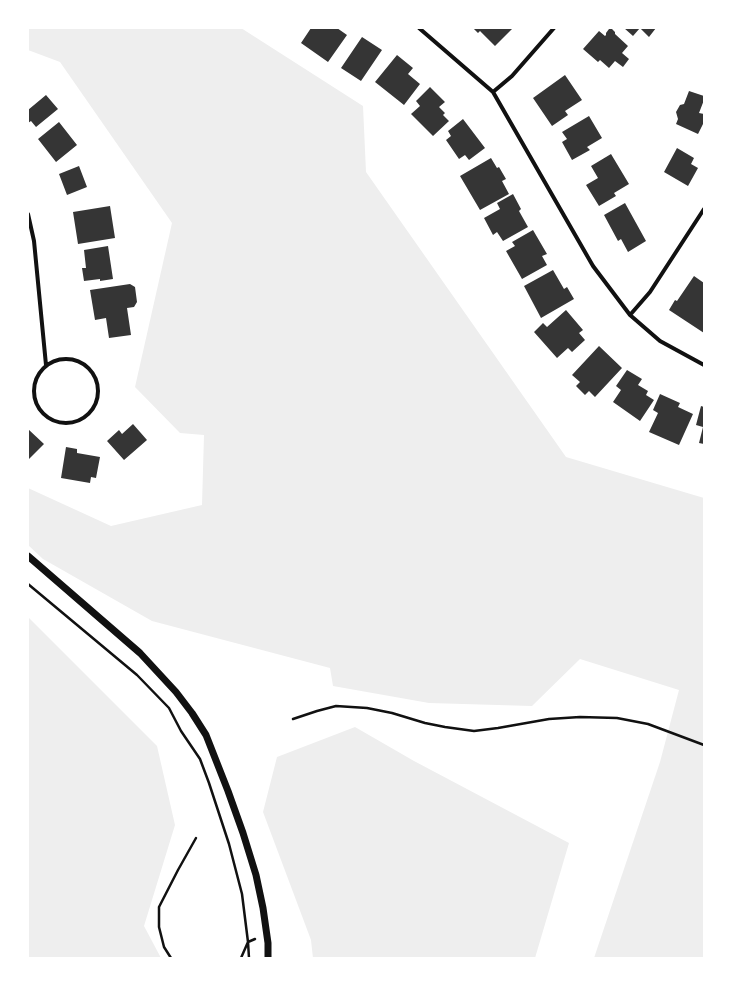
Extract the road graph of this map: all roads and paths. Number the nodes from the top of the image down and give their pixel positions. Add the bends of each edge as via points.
1 (419, 28) edge
2 (554, 28) edge
3 (494, 92) junction
4 (704, 208) edge
5 (28, 214) edge
6 (630, 315) junction
7 (46, 365) junction
8 (704, 365) edge
9 (28, 556) edge
10 (28, 584) edge
11 (293, 719) dead end
12 (704, 745) edge
13 (196, 838) dead end
14 (266, 936) junction
15 (248, 942) junction
16 (171, 958) edge
17 (241, 958) edge
18 (249, 958) edge
19 (268, 958) edge

1 - 3 street
2 - 3 street via 512,76
3 - 6 street via 593,266
4 - 6 street via 650,292
5 - 7 street via 34,241
6 - 8 street via 660,341
7 - 7 street via 35,380 34,398 44,414 60,423 78,421 93,410 98,392 94,374 81,361 63,358
9 - 14 street via 140,653 176,692 206,735 256,875
10 - 15 path via 137,675 169,708 200,759 209,783 242,894
11 - 12 path via 336,706 368,708 425,723 474,731 549,719 618,718 648,724
13 - 16 path via 159,907 159,926 164,947
14 - 15 path
14 - 19 street
15 - 17 path
15 - 18 path

